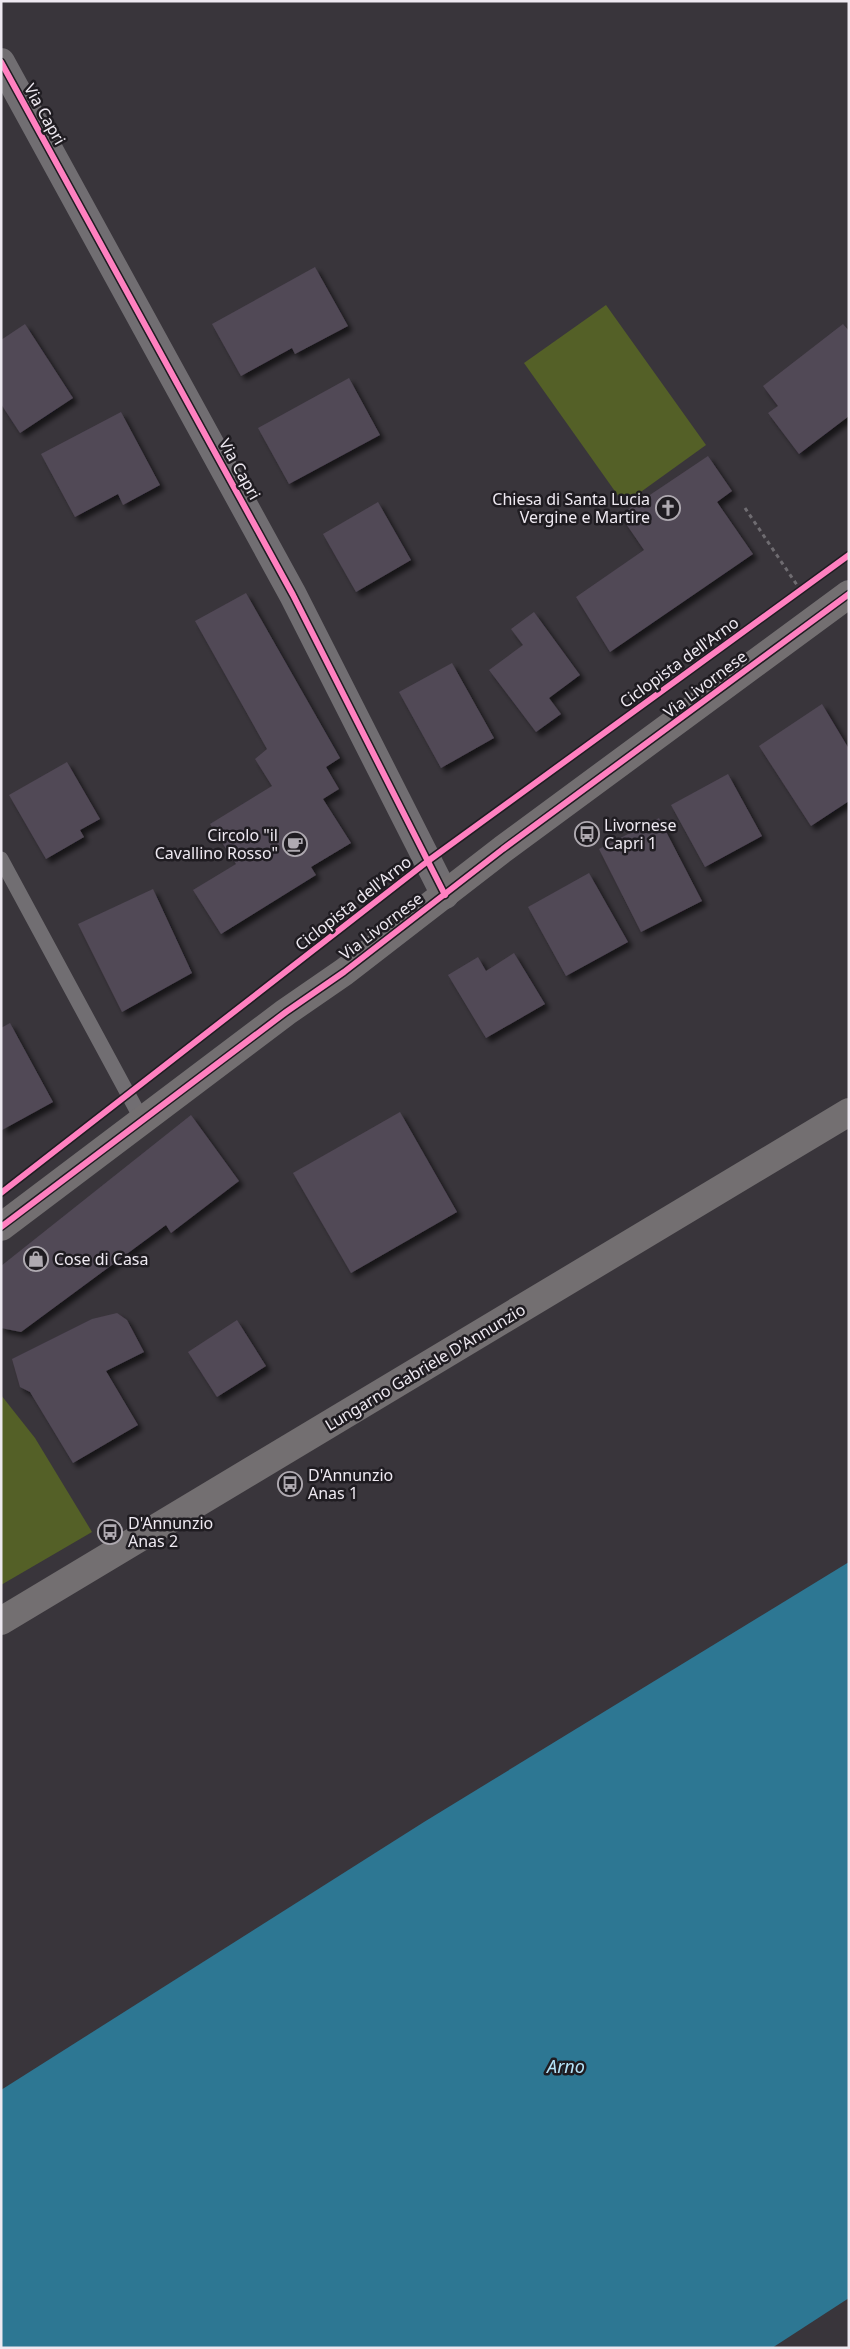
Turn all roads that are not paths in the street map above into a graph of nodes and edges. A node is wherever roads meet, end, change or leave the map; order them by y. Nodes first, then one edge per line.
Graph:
1 (1, 62) edge
2 (849, 594) edge
3 (1, 859) edge
4 (444, 895) junction
5 (849, 1112) edge
6 (142, 1120) junction
7 (1, 1227) edge
8 (1, 1621) edge

1 - 4 street, Via Capri
2 - 4 street, Via Livornese
3 - 6 lane
4 - 6 street, Via Livornese
5 - 8 street, Lungarno Gabriele D'Annunzio
6 - 7 street, Via Livornese

